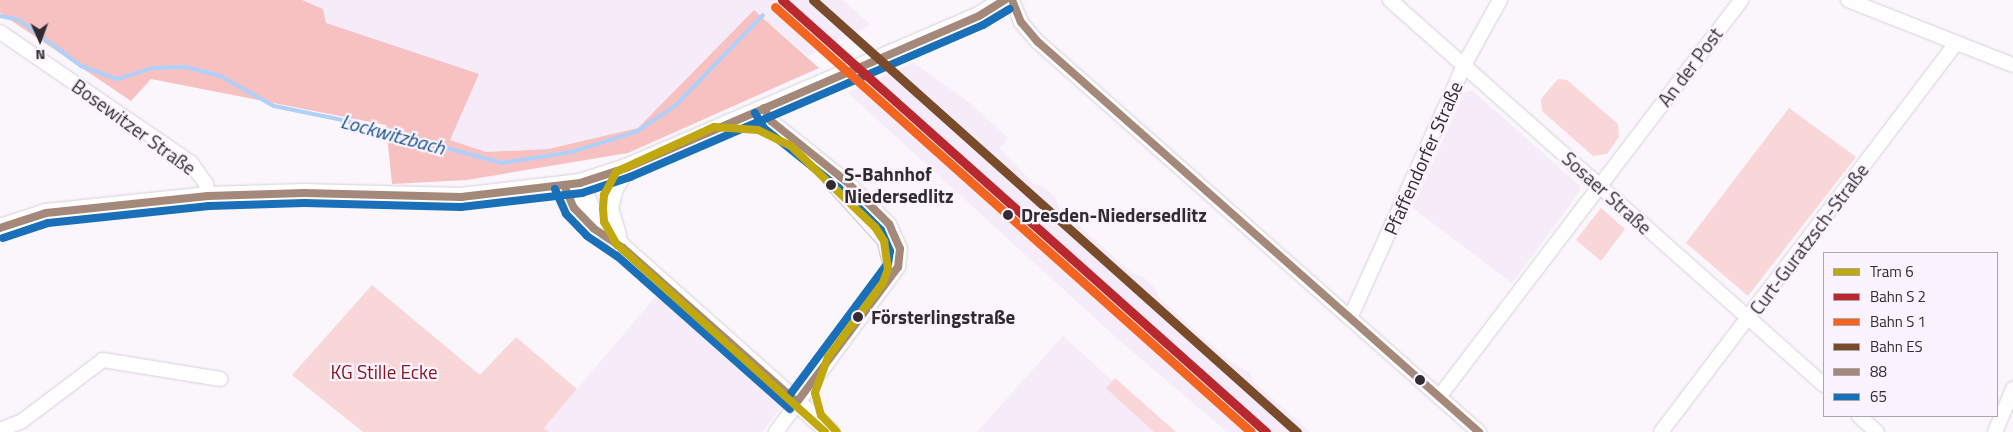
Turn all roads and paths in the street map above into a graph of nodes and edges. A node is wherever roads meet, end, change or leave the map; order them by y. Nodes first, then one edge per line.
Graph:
1 (1005, 0) edge
2 (1012, 0) edge
3 (1390, 0) edge
4 (1500, 0) edge
5 (1741, 0) edge
6 (1848, 0) edge
7 (4, 34) edge
8 (1955, 44) junction
9 (1464, 65) junction
10 (2013, 65) edge
11 (764, 108) junction
12 (626, 168) junction
13 (572, 184) junction
14 (1600, 186) junction
15 (208, 196) junction
16 (0, 228) edge
17 (624, 248) junction
18 (1350, 318) junction
19 (1748, 319) junction
20 (220, 379) dead end
21 (1823, 385) edge
22 (2013, 389) edge
23 (1439, 397) junction
24 (797, 402) junction
25 (1860, 417) edge
26 (0, 430) edge
27 (776, 432) edge
28 (830, 432) edge
29 (1479, 432) edge
30 (1661, 432) edge
31 (1877, 432) edge
32 (1995, 432) edge

1 - 11 street
2 - 18 street
3 - 9 street, Sosaer Straße
4 - 9 street, Pfaffendorfer Straße
5 - 14 street, An der Post
6 - 8 street
7 - 15 street, Bosewitzer Straße
8 - 10 street
8 - 19 street, Curt-Guratzsch-Straße
9 - 14 street, Sosaer Straße
9 - 18 street, Pfaffendorfer Straße
11 - 12 street
11 - 24 street
12 - 13 street
12 - 17 street
13 - 15 street
13 - 17 street
14 - 19 street, Sosaer Straße
14 - 23 street, An der Post
15 - 16 street
17 - 24 street
18 - 23 street
19 - 21 street, Sosaer Straße
19 - 30 street, Curt-Guratzsch-Straße
20 - 26 street
22 - 32 street
23 - 29 street
24 - 27 street
24 - 28 street
25 - 31 street

